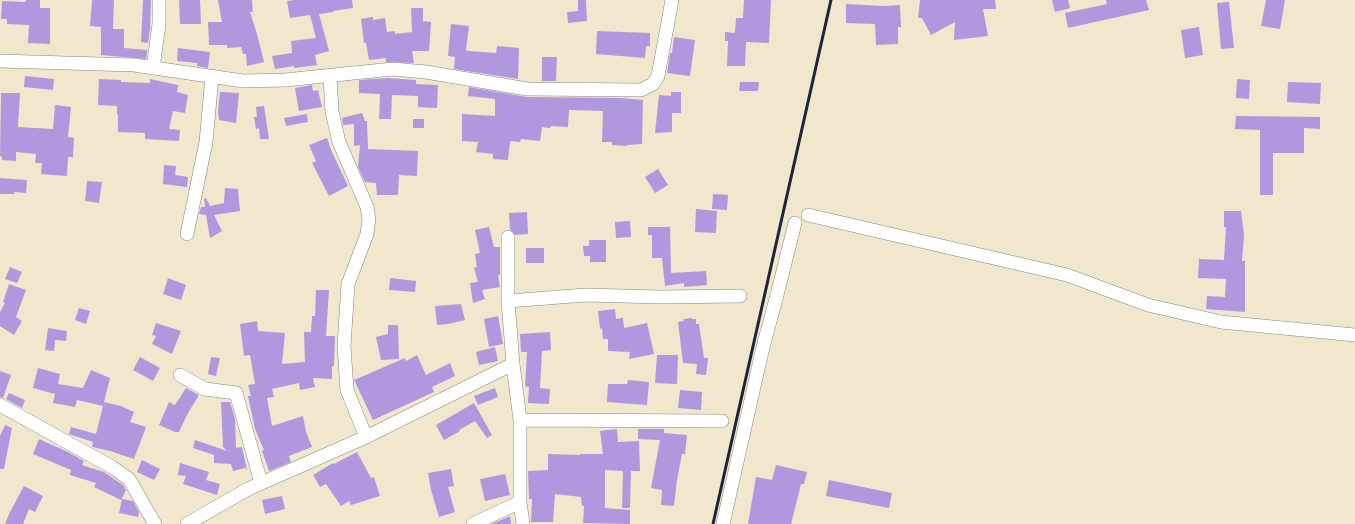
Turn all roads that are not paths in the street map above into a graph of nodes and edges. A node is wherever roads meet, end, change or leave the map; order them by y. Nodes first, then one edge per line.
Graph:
1 (159, 0) edge
2 (672, 0) edge
3 (0, 61) edge
4 (153, 68) junction
5 (330, 76) junction
6 (212, 77) junction
7 (808, 214) dead end
8 (795, 223) dead end
9 (187, 234) dead end
10 (508, 236) dead end
11 (740, 296) dead end
12 (508, 301) junction
13 (1355, 335) edge
14 (513, 364) junction
15 (180, 375) dead end
16 (0, 405) edge
17 (520, 420) junction
18 (722, 421) dead end
19 (366, 437) junction
20 (261, 483) junction
21 (520, 502) junction
22 (155, 524) edge
23 (187, 524) edge
24 (473, 524) edge
25 (523, 524) edge
26 (723, 524) edge

1 - 4 street
2 - 5 street
3 - 4 street
4 - 6 street
5 - 6 street
5 - 19 street
6 - 9 street
7 - 13 street
8 - 26 street
10 - 12 street
11 - 12 street
12 - 14 street
14 - 17 street
14 - 19 street
15 - 20 street
16 - 22 street
17 - 18 street
17 - 21 street
19 - 20 street
20 - 23 street
21 - 24 street
21 - 25 street

